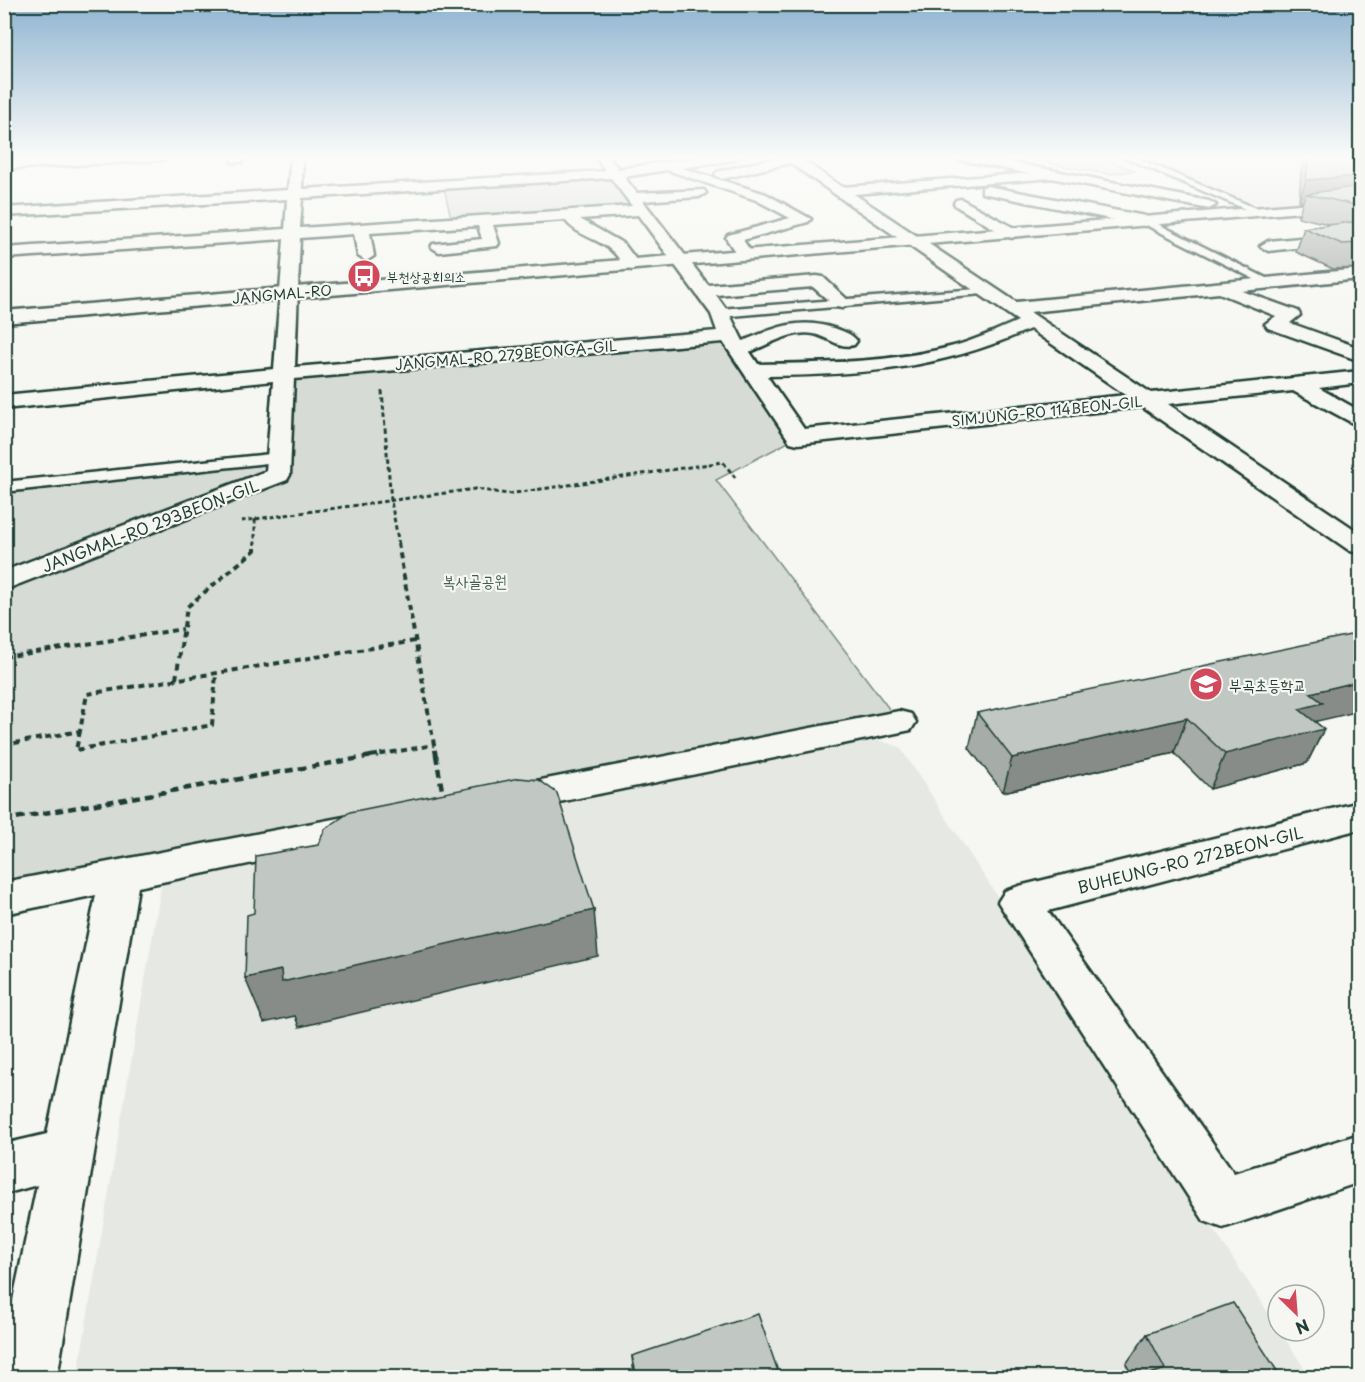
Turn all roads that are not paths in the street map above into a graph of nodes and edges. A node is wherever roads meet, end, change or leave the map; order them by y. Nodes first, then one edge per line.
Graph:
1 (293, 220) edge
2 (477, 220) edge
3 (484, 220) edge
4 (574, 220) edge
5 (648, 220) edge
6 (798, 220) edge
7 (886, 220) edge
8 (992, 220) edge
9 (1150, 220) edge
10 (1286, 220) edge
11 (1144, 221) junction
12 (361, 229) junction
13 (1012, 232) junction
14 (292, 233) junction
15 (916, 241) junction
16 (1268, 246) dead end
17 (439, 247) dead end
18 (4, 253) edge
19 (745, 255) junction
20 (366, 256) dead end
21 (679, 261) junction
22 (632, 265) junction
23 (1360, 274) edge
24 (1326, 277) junction
25 (1270, 283) junction
26 (1220, 288) junction
27 (703, 291) junction
28 (990, 291) junction
29 (1360, 293) edge
30 (288, 294) junction
31 (842, 303) junction
32 (1015, 308) junction
33 (720, 313) junction
34 (4, 317) edge
35 (1040, 325) junction
36 (1068, 326) dead end
37 (847, 341) dead end
38 (734, 343) junction
39 (1360, 355) edge
40 (752, 370) junction
41 (284, 374) junction
42 (1360, 377) edge
43 (1297, 384) junction
44 (1149, 400) junction
45 (4, 402) edge
46 (1360, 420) edge
47 (279, 458) junction
48 (4, 488) edge
49 (1360, 544) edge
50 (4, 582) edge
51 (898, 722) dead end
52 (446, 811) edge
53 (1360, 816) edge
54 (399, 820) edge
55 (120, 875) junction
56 (4, 898) edge
57 (68, 1153) junction
58 (1360, 1158) edge
59 (4, 1169) edge
60 (27, 1377) edge

1 - 14 street, JANGMAL-RO 293BEON-GIL
2 - 12 street
3 - 17 street
4 - 22 street
5 - 21 street
6 - 19 street
7 - 15 street
8 - 13 street
9 - 11 street, JANGMAL-RO
10 - 16 street
11 - 13 street, JANGMAL-RO
11 - 25 lane, JANGMAL-RO
12 - 14 street
12 - 20 street
13 - 15 street, JANGMAL-RO
14 - 18 street
14 - 30 street, JANGMAL-RO 293BEON-GIL
15 - 19 street, JANGMAL-RO
15 - 28 street
19 - 21 street, JANGMAL-RO
21 - 22 street, JANGMAL-RO
21 - 27 street
22 - 30 street, JANGMAL-RO
23 - 24 street
24 - 25 street
24 - 29 street
25 - 26 street
26 - 32 street
26 - 39 street
27 - 31 street
27 - 33 street
28 - 31 lane
28 - 32 street
30 - 34 street, JANGMAL-RO
30 - 41 street, JANGMAL-RO 293BEON-GIL
31 - 33 lane
32 - 35 street
33 - 38 street
35 - 36 street
35 - 40 street
35 - 44 street
37 - 38 street, JANGMAL-RO 279BEONGA-GIL
38 - 40 street
38 - 41 street, JANGMAL-RO 279BEONGA-GIL
40 - 44 street, SIMJUNG-RO 114BEON-GIL
41 - 45 street
41 - 47 street, JANGMAL-RO 293BEON-GIL
42 - 43 street, SIMJUNG-RO 114BEON-GIL
43 - 44 street, SIMJUNG-RO 114BEON-GIL
43 - 46 street
44 - 49 street
47 - 48 lane, JANGMAL-RO 293BEON-GIL
47 - 50 street, JANGMAL-RO 293BEON-GIL
51 - 52 street
53 - 58 street, BUHEUNG-RO 272BEON-GIL
54 - 55 street
55 - 56 street
55 - 57 street
57 - 59 street
57 - 60 street

